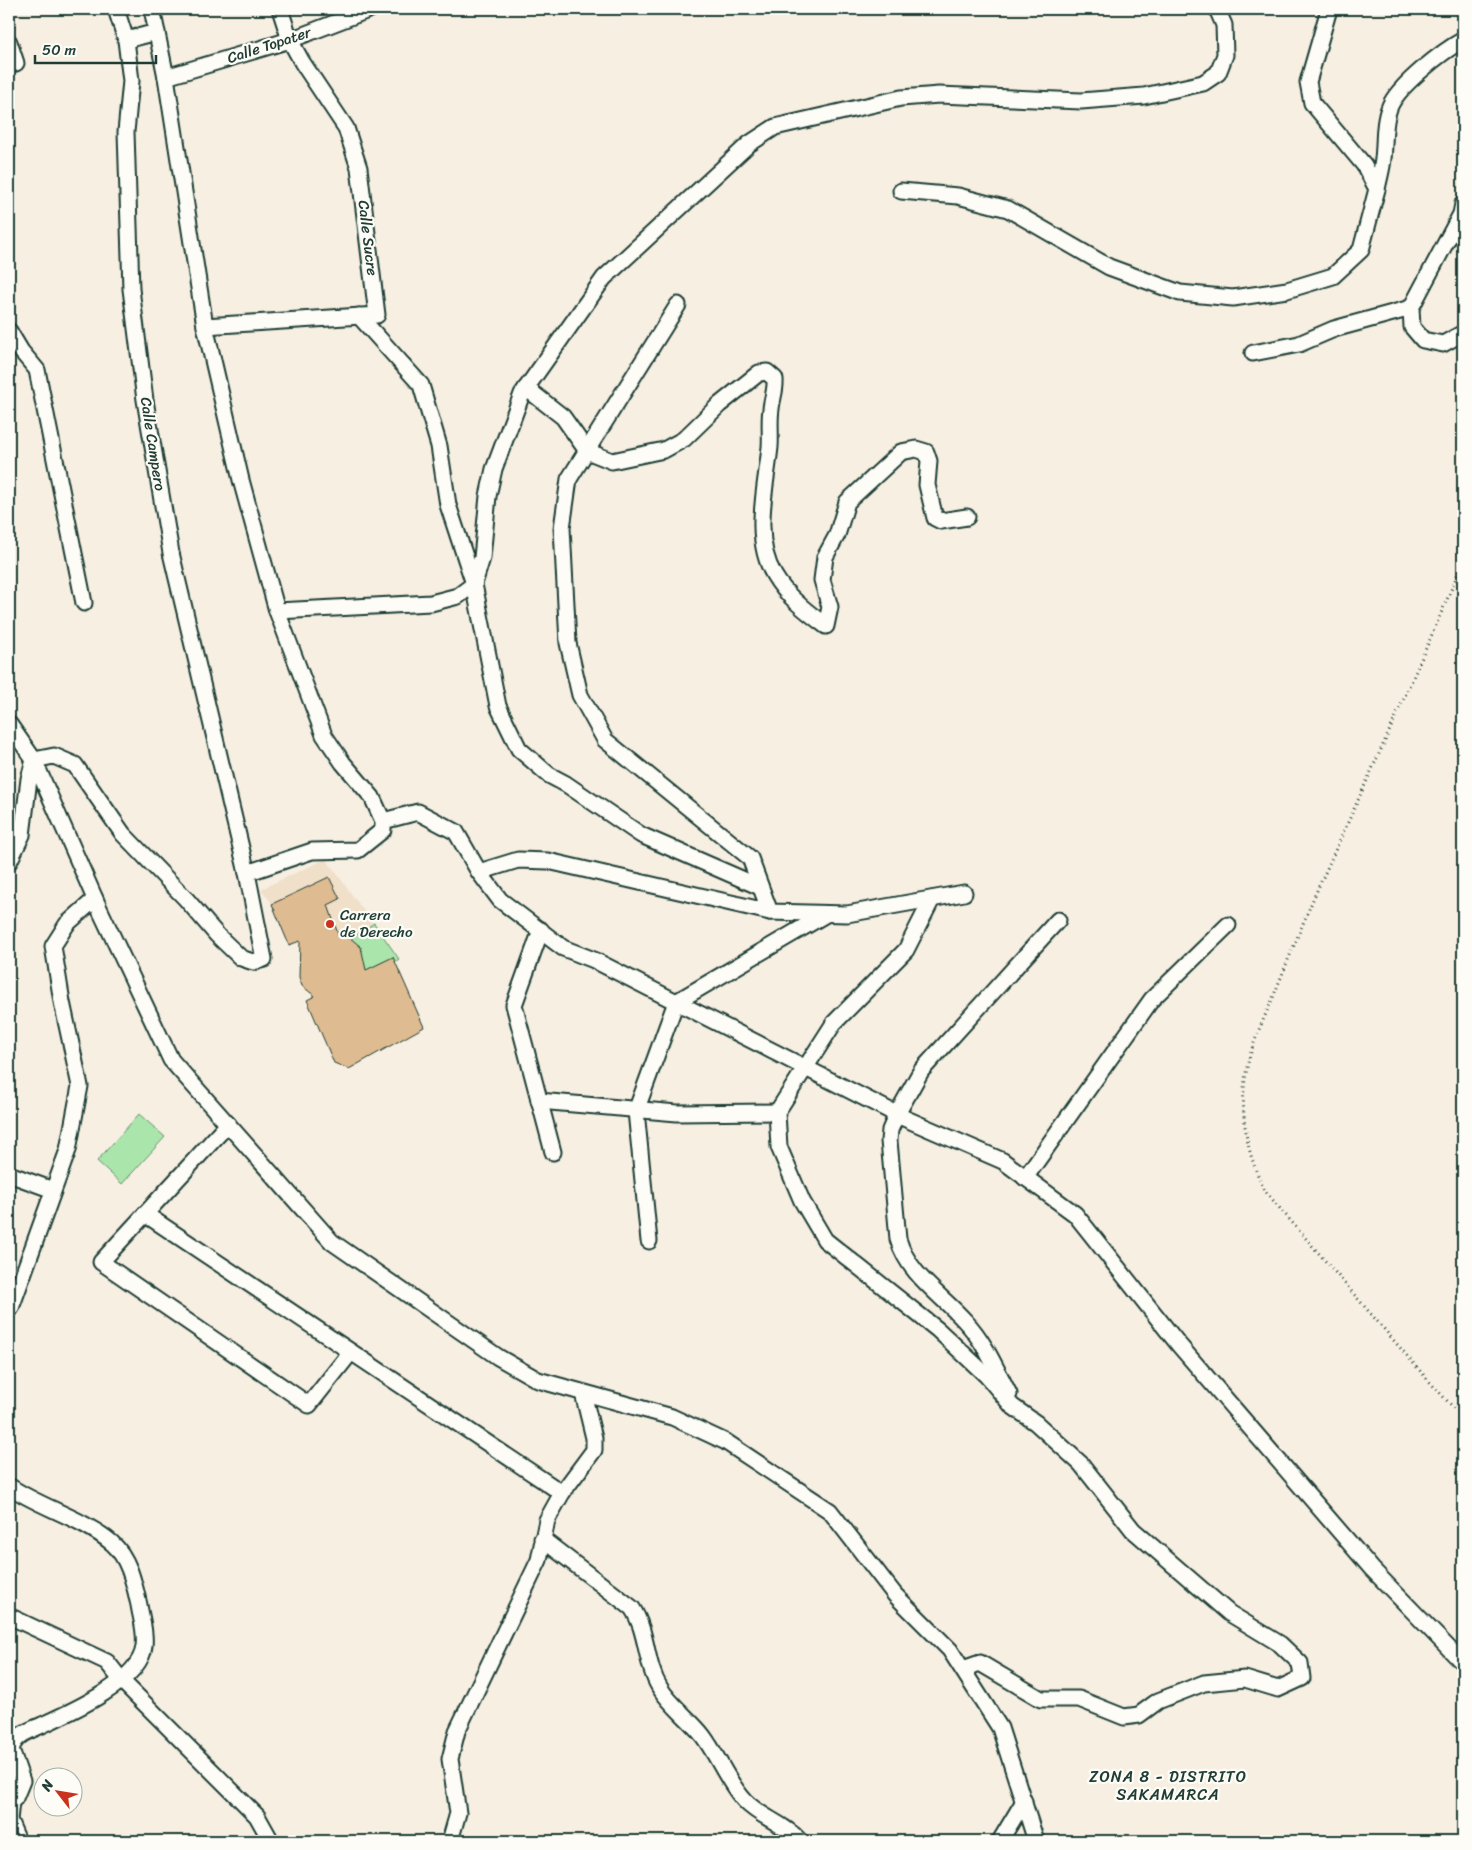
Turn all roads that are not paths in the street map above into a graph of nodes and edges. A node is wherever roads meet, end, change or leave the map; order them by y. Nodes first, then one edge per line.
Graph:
1 (116, 9) edge
2 (152, 9) edge
3 (280, 9) edge
4 (371, 9) edge
5 (1217, 9) edge
6 (1328, 9) edge
7 (157, 32) junction
8 (126, 40) junction
9 (290, 40) junction
10 (1463, 40) edge
11 (9, 42) edge
12 (9, 64) edge
13 (166, 77) junction
14 (1377, 189) junction
15 (901, 191) dead end
16 (1463, 204) edge
17 (678, 305) dead end
18 (1411, 308) junction
19 (359, 316) junction
20 (206, 326) junction
21 (9, 331) edge
22 (1463, 333) edge
23 (1253, 353) dead end
24 (526, 388) junction
25 (587, 451) junction
26 (967, 517) dead end
27 (474, 584) junction
28 (84, 603) dead end
29 (276, 612) junction
30 (9, 724) edge
31 (34, 760) junction
32 (383, 821) junction
33 (9, 862) edge
34 (479, 872) junction
35 (247, 873) junction
36 (760, 887) junction
37 (964, 893) dead end
38 (95, 899) junction
39 (932, 899) junction
40 (770, 912) junction
41 (826, 914) junction
42 (1058, 920) dead end
43 (1228, 925) dead end
44 (541, 930) junction
45 (676, 1002) junction
46 (804, 1067) junction
47 (540, 1101) junction
48 (636, 1111) junction
49 (777, 1112) junction
50 (897, 1114) junction
51 (228, 1124) junction
52 (553, 1152) dead end
53 (9, 1174) edge
54 (1025, 1178) junction
55 (53, 1190) junction
56 (145, 1214) junction
57 (649, 1240) dead end
58 (11, 1308) dead end
59 (351, 1352) junction
60 (583, 1393) junction
61 (1018, 1411) junction
62 (9, 1486) edge
63 (562, 1493) junction
64 (542, 1540) junction
65 (9, 1616) edge
66 (1463, 1663) edge
67 (963, 1670) junction
68 (122, 1680) junction
69 (11, 1743) edge
70 (1024, 1800) junction
71 (10, 1803) edge
72 (18, 1841) edge
73 (271, 1841) edge
74 (450, 1841) edge
75 (800, 1841) edge
76 (1000, 1841) edge
77 (1036, 1841) edge

1 - 8 street, Calle Campero
2 - 7 street
3 - 9 street, Calle Sucre
4 - 9 street, Calle Topater
5 - 24 street
6 - 14 street
7 - 8 street
7 - 13 street
8 - 35 street, Calle Campero
9 - 13 street, Calle Topater
9 - 19 street, Calle Sucre
10 - 14 street
11 - 12 street
13 - 20 street
14 - 15 street
16 - 18 street
17 - 25 street
18 - 22 street
18 - 23 street
19 - 20 street, Calle Sucre
19 - 27 street
20 - 29 street
21 - 28 street
24 - 25 street
24 - 27 street
25 - 26 street
25 - 36 street
27 - 29 street
27 - 36 street
29 - 32 street
30 - 31 street
31 - 33 street
31 - 35 street, Calle Campero
31 - 38 street
32 - 34 street
32 - 35 street
34 - 40 street
34 - 44 street
36 - 40 street
37 - 39 street
38 - 51 street
38 - 55 street
39 - 41 street
39 - 46 street
40 - 41 street
41 - 45 street
42 - 50 street
43 - 54 street
44 - 45 street
44 - 47 street
45 - 46 street
45 - 48 street
46 - 49 street
46 - 50 street
47 - 48 street
47 - 52 street
48 - 49 street
48 - 57 street
49 - 61 street
50 - 54 street
50 - 61 street
51 - 56 street
51 - 60 street
53 - 55 street
54 - 66 street
55 - 58 street
56 - 59 street
56 - 59 street
59 - 63 street
60 - 63 street
60 - 67 street
61 - 67 street
62 - 68 street
63 - 64 street
64 - 74 street
64 - 75 street
65 - 68 street
67 - 70 street
68 - 69 street
68 - 73 street
69 - 71 street
70 - 76 street
70 - 77 street
71 - 72 street

